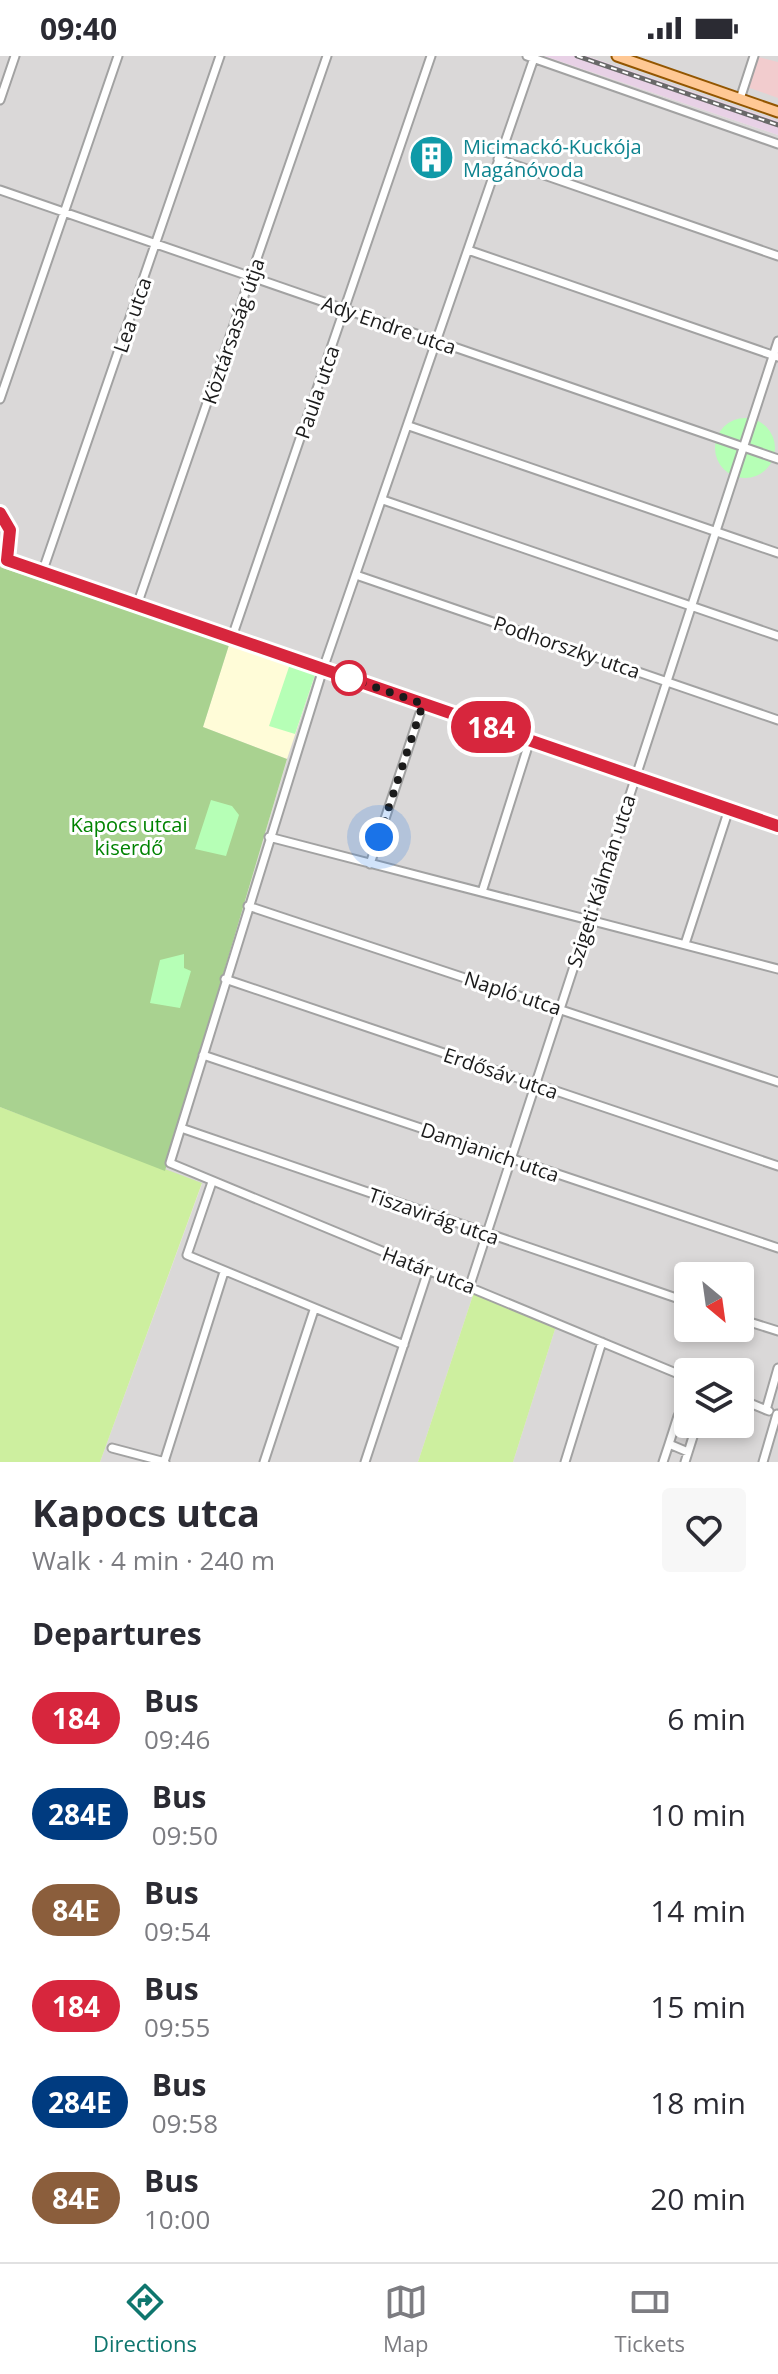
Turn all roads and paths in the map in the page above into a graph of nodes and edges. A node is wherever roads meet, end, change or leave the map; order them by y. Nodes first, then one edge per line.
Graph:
1 (15, 56) edge
2 (118, 56) edge
3 (220, 56) edge
4 (327, 56) edge
5 (431, 56) edge
6 (617, 56) edge
7 (754, 56) edge
8 (530, 57) edge
9 (740, 99) junction
10 (0, 100) edge
11 (778, 112) edge
12 (778, 144) edge
13 (498, 159) junction
14 (0, 190) edge
15 (66, 213) junction
16 (157, 245) junction
17 (468, 250) junction
18 (778, 256) edge
19 (251, 277) junction
20 (346, 311) junction
21 (778, 341) edge
22 (437, 342) junction
23 (776, 356) edge
24 (0, 399) edge
25 (409, 426) junction
26 (745, 448) junction
27 (778, 459) edge
28 (383, 500) junction
29 (717, 532) junction
30 (778, 553) edge
31 (0, 558) edge
32 (42, 573) junction
33 (356, 575) junction
34 (137, 605) junction
35 (692, 606) junction
36 (778, 636) edge
37 (232, 637) junction
38 (323, 669) junction
39 (668, 682) junction
40 (423, 704) junction
41 (778, 720) edge
42 (530, 740) junction
43 (635, 775) junction
44 (729, 809) junction
45 (778, 826) edge
46 (269, 837) junction
47 (370, 864) junction
48 (482, 892) junction
49 (248, 906) junction
50 (589, 920) junction
51 (685, 944) junction
52 (777, 967) edge
53 (225, 979) junction
54 (560, 1009) junction
55 (203, 1055) junction
56 (778, 1082) edge
57 (535, 1085) junction
58 (181, 1128) junction
59 (510, 1159) junction
60 (778, 1166) edge
61 (212, 1182) junction
62 (487, 1235) junction
63 (778, 1248) edge
64 (428, 1271) junction
65 (224, 1272) junction
66 (470, 1285) junction
67 (674, 1297) edge
68 (314, 1310) junction
69 (754, 1323) edge
70 (778, 1331) edge
71 (602, 1342) junction
72 (404, 1345) junction
73 (778, 1368) edge
74 (674, 1372) edge
75 (754, 1405) edge
76 (766, 1410) junction
77 (778, 1414) edge
78 (674, 1428) edge
79 (692, 1438) edge
80 (669, 1444) junction
81 (112, 1448) dead end
82 (688, 1452) junction
83 (164, 1462) edge
84 (264, 1462) edge
85 (365, 1462) edge
86 (565, 1462) edge
87 (663, 1462) edge
88 (685, 1462) edge
89 (763, 1462) edge

1 - 10 street
2 - 15 street
3 - 16 street, Lea utca
4 - 19 street, Köztársaság útja
5 - 20 street, Paula utca
6 - 9 main road
7 - 9 street
8 - 12 street
8 - 13 street
9 - 11 main road
13 - 17 street
13 - 18 street
14 - 15 street, Ady Endre utca
15 - 16 street, Ady Endre utca
15 - 24 street
16 - 19 street, Ady Endre utca
16 - 32 street, Lea utca
17 - 22 street
17 - 23 street
19 - 20 street, Ady Endre utca
19 - 34 street, Köztársaság útja
20 - 22 street, Ady Endre utca
20 - 37 street, Paula utca
21 - 23 street, Szigeti Kálmán utca
22 - 25 street
22 - 26 street, Ady Endre utca
23 - 26 street, Szigeti Kálmán utca
25 - 28 street
25 - 29 street
26 - 27 street, Ady Endre utca
26 - 29 street, Szigeti Kálmán utca
28 - 33 street
28 - 35 street
29 - 30 street
29 - 35 street, Szigeti Kálmán utca
31 - 32 street
32 - 34 street
33 - 38 street
33 - 39 street, Podhorszky utca
34 - 37 street
35 - 36 street
35 - 39 street, Szigeti Kálmán utca
37 - 38 street
38 - 40 street
38 - 46 street
39 - 41 street, Podhorszky utca
39 - 43 street, Szigeti Kálmán utca
40 - 42 street
40 - 47 street
42 - 43 street
42 - 48 street
43 - 44 street
43 - 50 street, Szigeti Kálmán utca
44 - 45 street
44 - 51 street
46 - 47 street
46 - 49 street
47 - 48 street
48 - 50 street
49 - 53 street
49 - 54 street, Napló utca
50 - 51 street
50 - 54 street, Szigeti Kálmán utca
51 - 52 street
53 - 55 street
53 - 57 street, Erdősáv utca
54 - 56 street, Napló utca
54 - 57 street, Szigeti Kálmán utca
55 - 58 street
55 - 59 street, Damjanich utca
57 - 59 street, Szigeti Kálmán utca
57 - 60 street, Erdősáv utca
58 - 61 street, Határ utca
58 - 62 street, Tiszavirág utca
59 - 62 street, Szigeti Kálmán utca
59 - 63 street, Damjanich utca
61 - 64 street, Határ utca
61 - 65 street
62 - 66 street, Szigeti Kálmán utca
62 - 67 street, Tiszavirág utca
64 - 66 street, Határ utca
64 - 72 street
65 - 68 street
65 - 83 street
66 - 71 street, Határ utca
68 - 72 street
68 - 84 street
69 - 70 street
71 - 74 street, Határ utca
71 - 86 street
72 - 85 street
73 - 76 street
75 - 76 street
76 - 77 street
77 - 89 street
78 - 80 street
79 - 82 street
80 - 82 street
80 - 87 street
81 - 83 street
82 - 88 street

